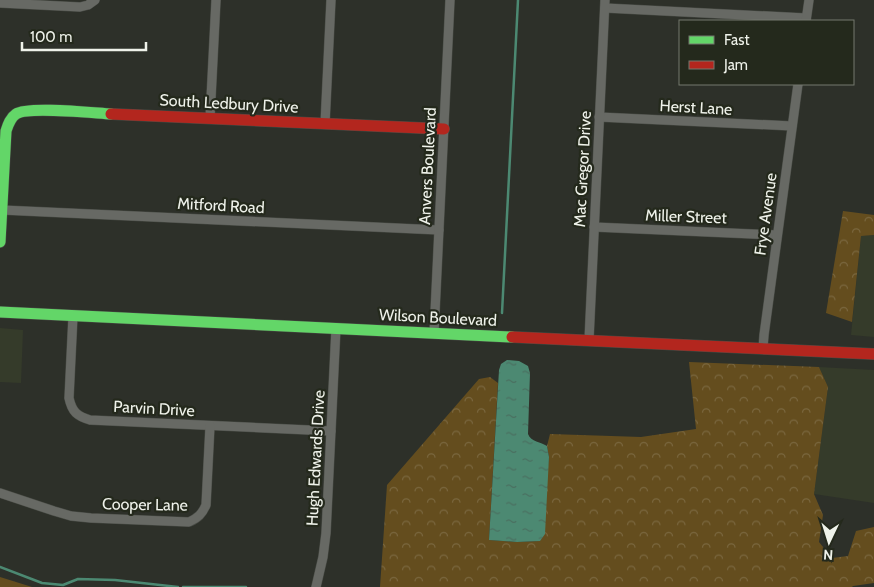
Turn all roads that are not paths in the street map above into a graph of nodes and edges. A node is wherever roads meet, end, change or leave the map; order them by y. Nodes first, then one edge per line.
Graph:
1 (216, 0) edge
2 (331, 0) edge
3 (450, 0) edge
4 (809, 0) edge
5 (94, 1) edge
6 (0, 3) edge
7 (605, 4) edge
8 (806, 19) edge
9 (798, 85) edge
10 (599, 117) junction
11 (210, 118) junction
12 (326, 124) junction
13 (792, 126) junction
14 (444, 130) junction
15 (2, 210) junction
16 (594, 227) junction
17 (439, 230) junction
18 (777, 235) junction
19 (0, 242) edge
20 (0, 312) edge
21 (73, 316) junction
22 (336, 328) junction
23 (434, 333) junction
24 (589, 340) junction
25 (763, 348) junction
26 (874, 354) edge
27 (210, 426) junction
28 (331, 431) junction
29 (0, 493) edge
30 (316, 587) edge

1 - 11 street
2 - 12 street
3 - 14 street, Anvers Boulevard
4 - 8 street
5 - 6 street
7 - 8 street
7 - 10 street, Mac Gregor Drive
9 - 13 street, Frye Avenue
10 - 13 street, Herst Lane
10 - 16 street, Mac Gregor Drive
11 - 12 main road, South Ledbury Drive
11 - 15 main road, South Ledbury Drive
12 - 14 main road, South Ledbury Drive
13 - 18 street, Frye Avenue
14 - 17 street, Anvers Boulevard
15 - 17 street, Mitford Road
15 - 19 main road
16 - 18 street, Miller Street
16 - 24 street, Mac Gregor Drive
17 - 23 street, Anvers Boulevard
18 - 25 street, Frye Avenue
20 - 21 main road, Wilson Boulevard
21 - 22 main road, Wilson Boulevard
21 - 27 street, Parvin Drive
22 - 23 main road, Wilson Boulevard
22 - 28 street, Hugh Edwards Drive
23 - 24 main road, Wilson Boulevard
24 - 25 main road, Wilson Boulevard
25 - 26 main road, Wilson Boulevard
27 - 28 street, Parvin Drive
27 - 29 street, Cooper Lane
28 - 30 street, Hugh Edwards Drive

